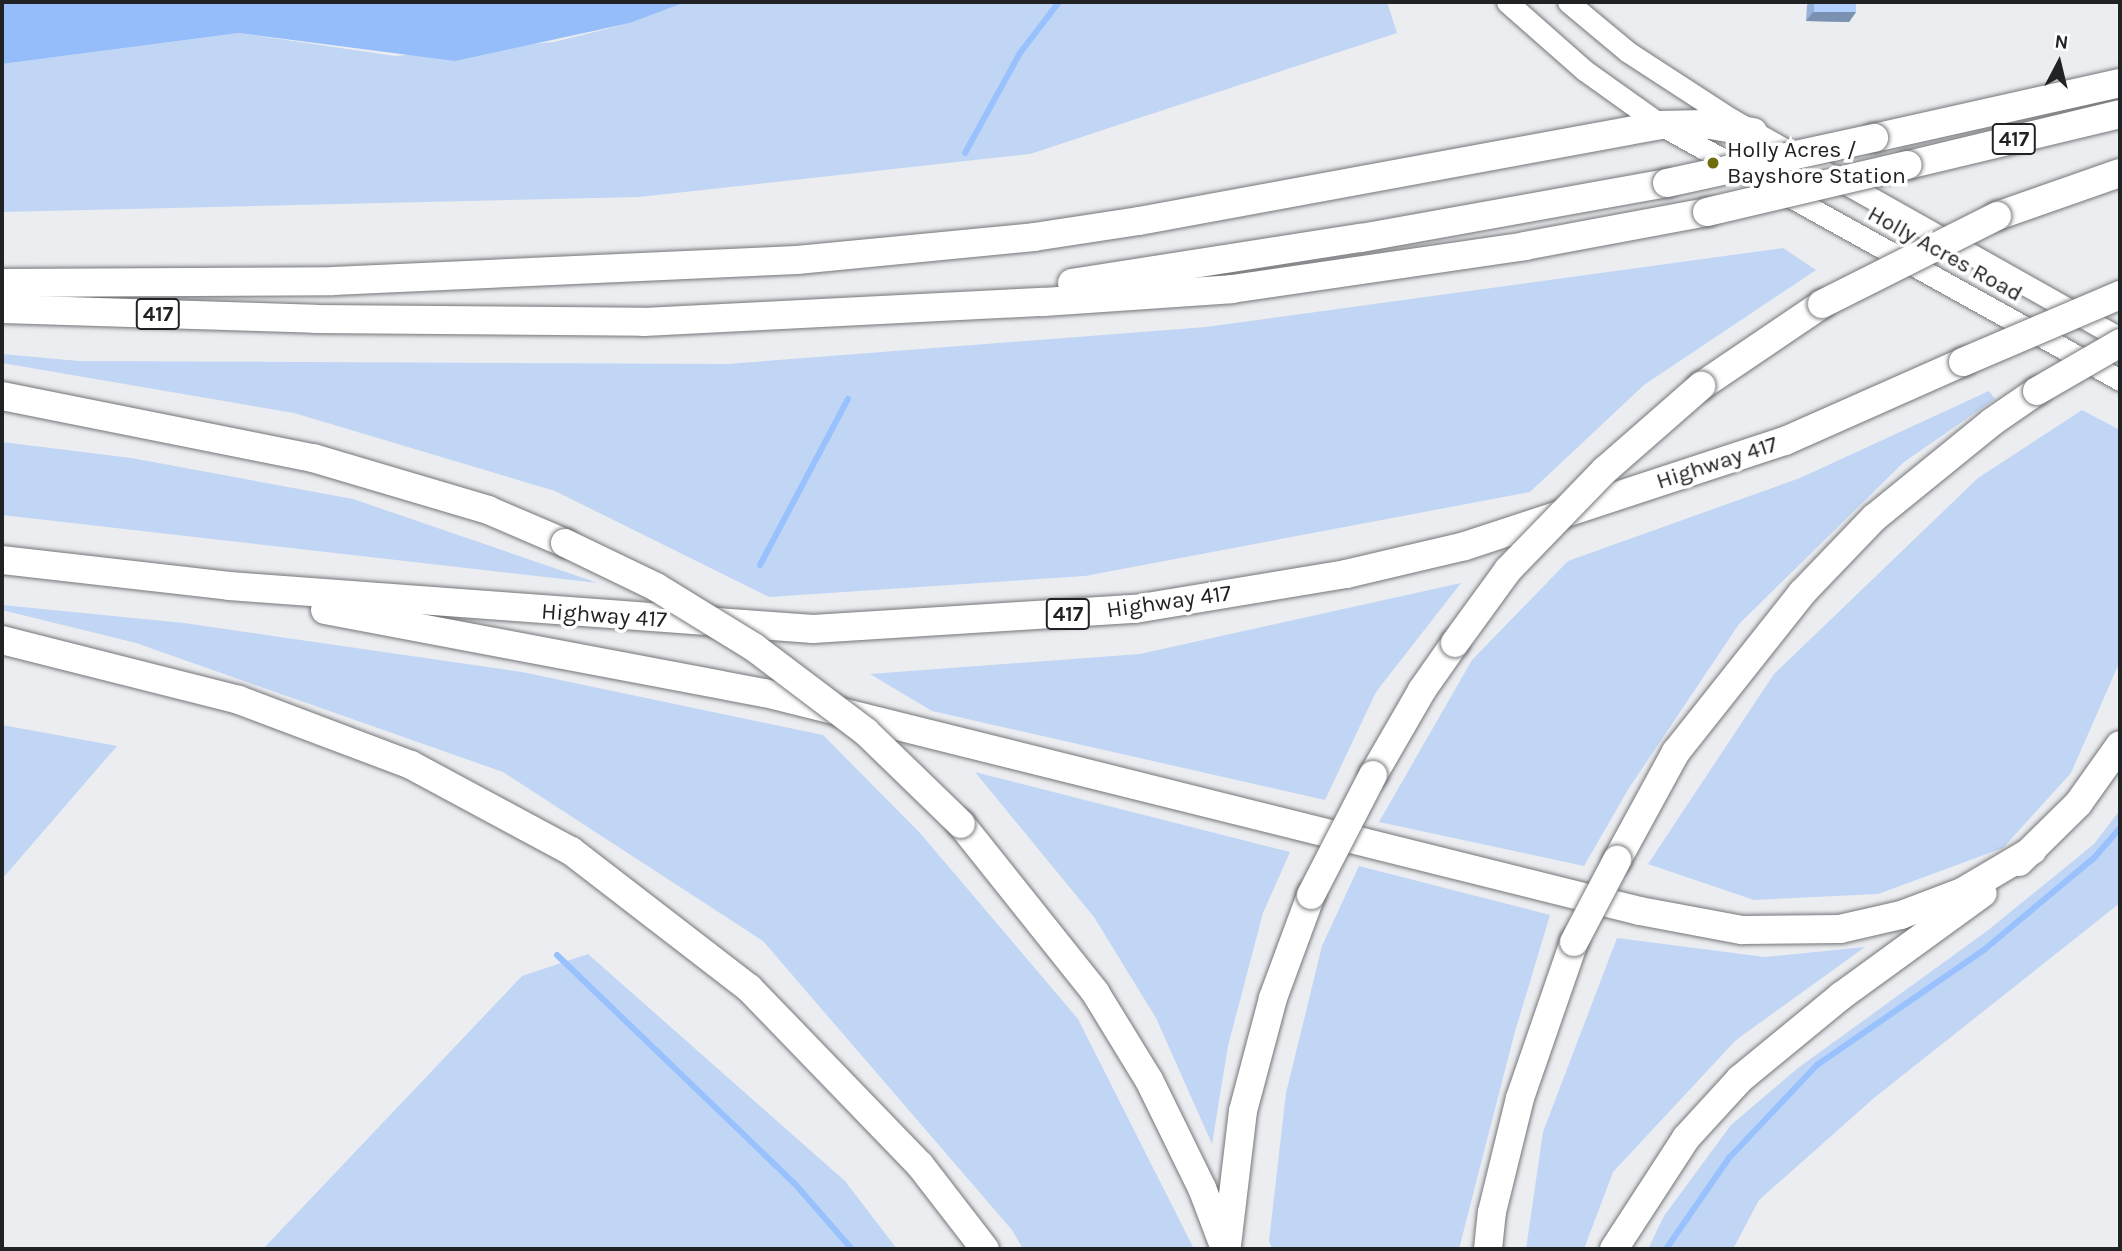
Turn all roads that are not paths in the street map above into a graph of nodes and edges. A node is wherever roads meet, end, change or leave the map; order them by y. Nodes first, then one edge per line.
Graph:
1 (1507, 2) edge
2 (1568, 2) edge
3 (2120, 83) edge
4 (2120, 114) edge
5 (1661, 125) junction
6 (1753, 132) junction
7 (2120, 173) edge
8 (2, 283) edge
9 (2120, 295) edge
10 (2, 309) edge
11 (911, 309) junction
12 (2120, 340) edge
13 (2120, 380) edge
14 (2, 396) edge
15 (2, 560) edge
16 (136, 576) junction
17 (2, 640) edge
18 (2120, 745) edge
19 (2033, 850) junction
20 (985, 1249) edge
21 (1226, 1249) edge
22 (1488, 1249) edge
23 (1614, 1249) edge

1 - 5 main road, Holly Acres Road
2 - 6 main road, Holly Acres Road
3 - 11 highway, bridge
4 - 11 highway, 417, bridge
5 - 6 highway
5 - 8 highway
5 - 13 main road, Holly Acres Road
6 - 12 main road, Holly Acres Road
7 - 21 highway, bridge
9 - 16 highway, Highway 417 / 417, bridge
10 - 11 highway, 417
12 - 22 highway, bridge
14 - 21 highway, bridge
15 - 16 highway, Highway 417 / 417
16 - 19 highway
17 - 20 highway
18 - 19 highway
19 - 23 highway

